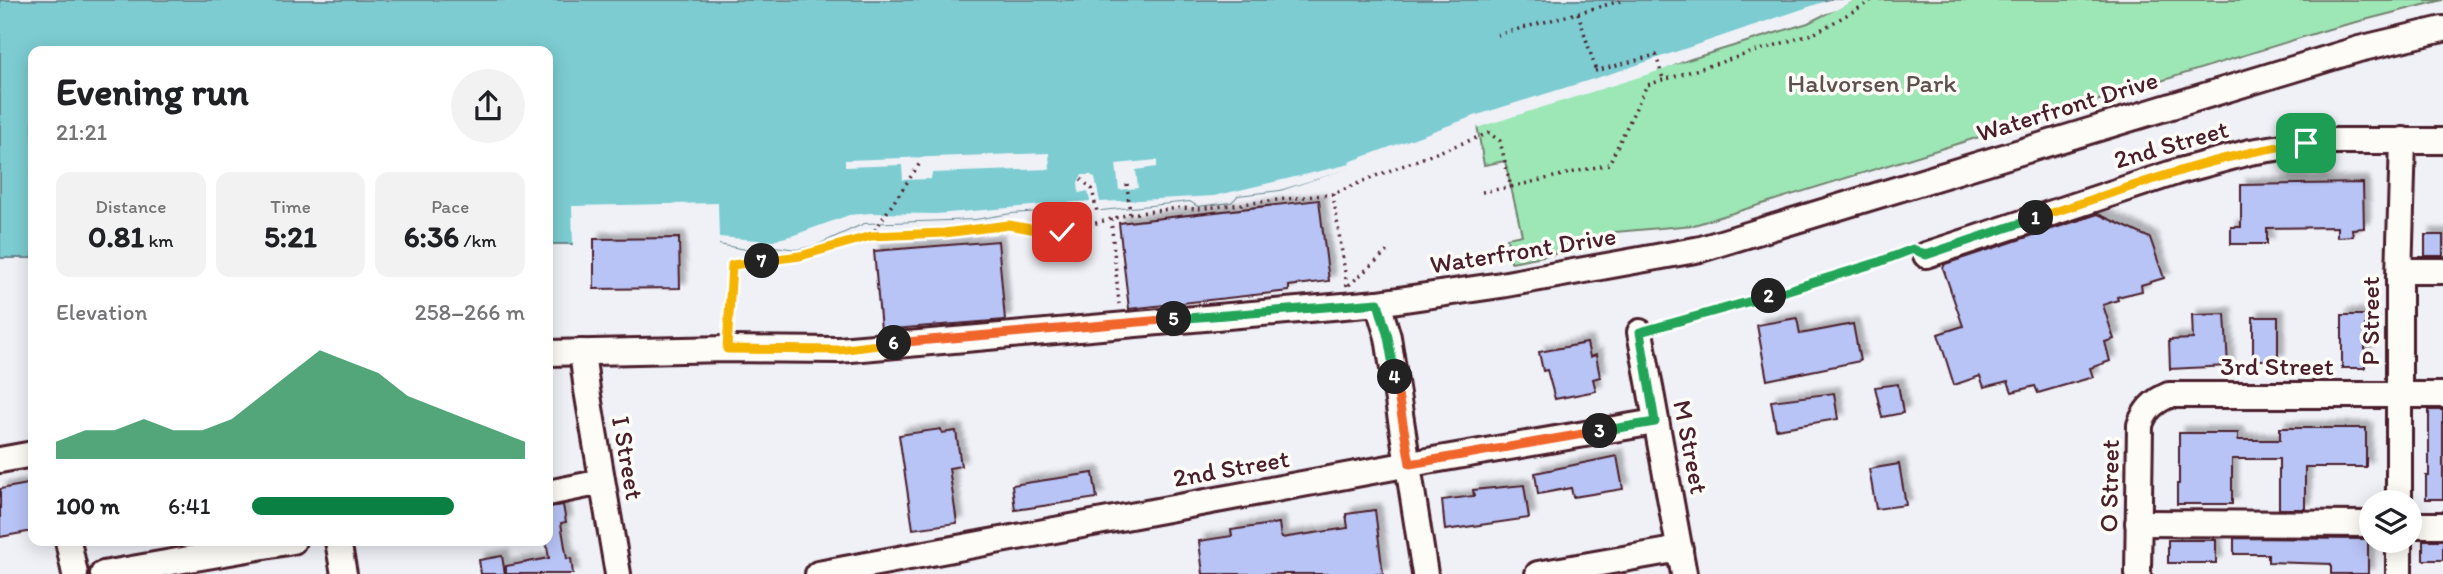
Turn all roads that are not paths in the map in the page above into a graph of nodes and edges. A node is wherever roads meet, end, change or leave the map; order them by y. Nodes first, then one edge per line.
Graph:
1 (2443, 29) edge
2 (2403, 141) junction
3 (2443, 141) edge
4 (1926, 255) road end
5 (2400, 271) junction
6 (2443, 271) edge
7 (1378, 303) junction
8 (1640, 332) road end
9 (582, 352) junction
10 (553, 353) edge
11 (2399, 395) junction
12 (2443, 395) edge
13 (2154, 402) joint
14 (1655, 422) junction
15 (28, 455) edge
16 (0, 460) edge
17 (1410, 464) junction
18 (602, 482) junction
19 (2399, 490) edge
20 (553, 491) edge
21 (2138, 523) junction
22 (2359, 524) edge
23 (2422, 525) edge
24 (2443, 525) edge
25 (69, 546) edge
26 (264, 546) edge
27 (339, 546) edge
28 (1680, 549) junction
29 (2399, 553) edge
30 (891, 567) edge
31 (75, 574) edge
32 (103, 574) edge
33 (344, 574) edge
34 (618, 574) edge
35 (818, 574) edge
36 (1425, 574) edge
37 (1538, 574) edge
38 (1684, 574) edge
39 (2138, 574) edge
40 (2399, 574) edge

1 - 7 street, Waterfront Drive
2 - 3 street, 2nd Street
2 - 4 street, 2nd Street
2 - 5 street, P Street
5 - 6 street
5 - 11 street, P Street
7 - 9 street, Waterfront Drive
7 - 17 street
8 - 14 street, M Street
9 - 10 street, Waterfront Drive
9 - 18 street, I Street
11 - 12 street, 3rd Street
11 - 13 street, 3rd Street
11 - 19 street, P Street
13 - 21 street, O Street
14 - 17 street, 2nd Street
14 - 28 street, M Street
15 - 16 street
17 - 30 street, 2nd Street
17 - 36 street
18 - 20 street
18 - 34 street, I Street
21 - 22 street
21 - 39 street, O Street
23 - 24 street
25 - 31 street
26 - 32 street
27 - 33 street
28 - 37 street
28 - 38 street, M Street
29 - 40 street
30 - 35 street, 2nd Street

